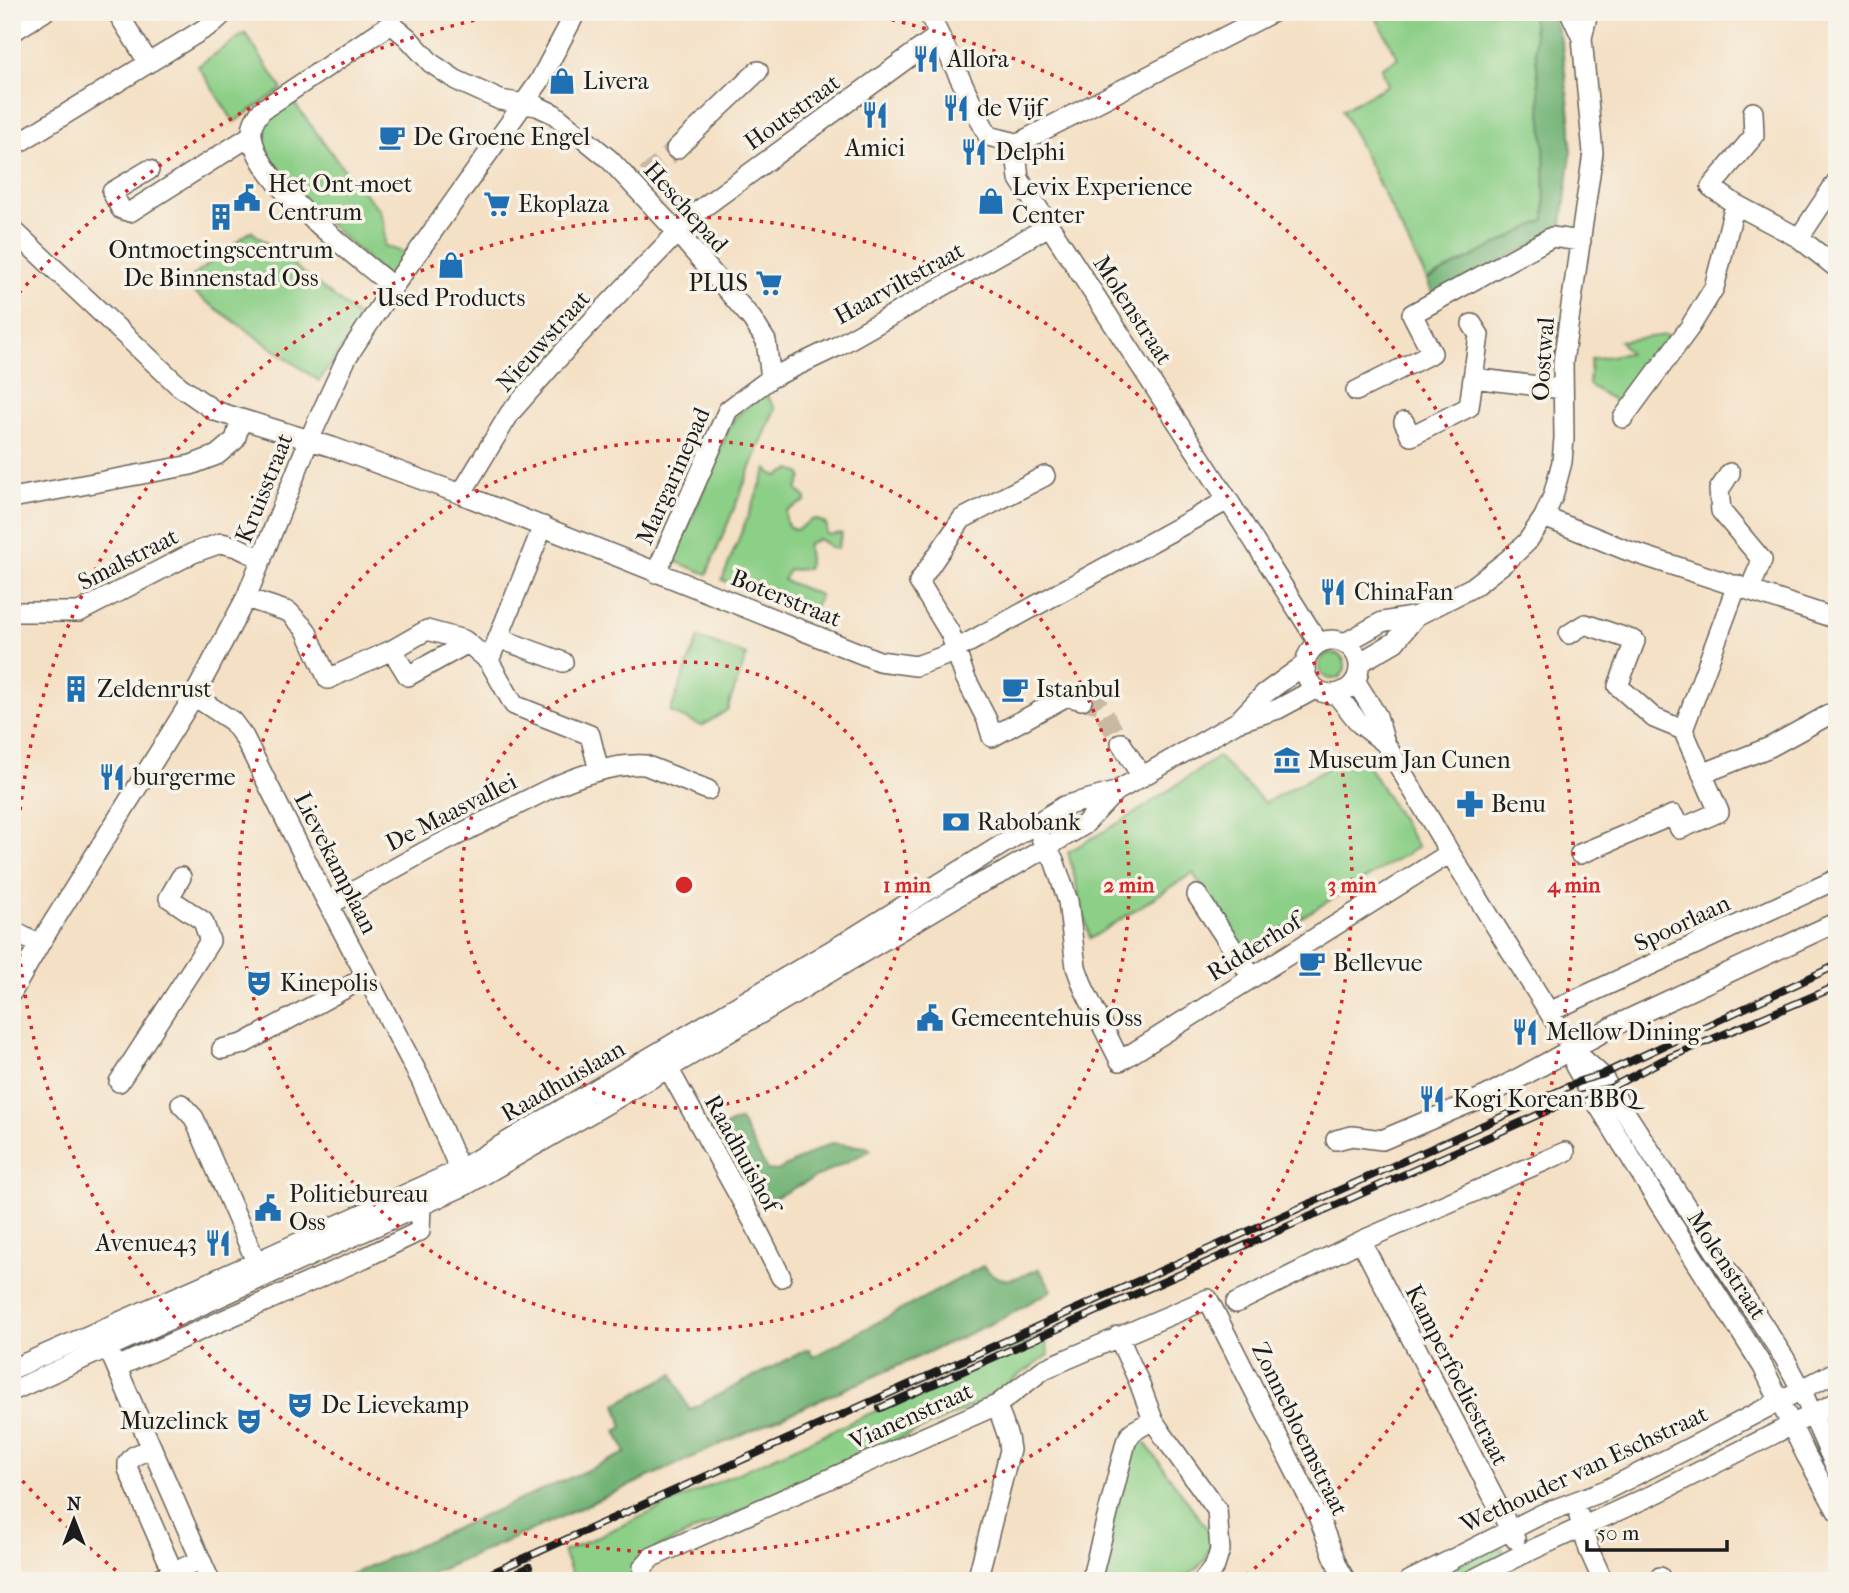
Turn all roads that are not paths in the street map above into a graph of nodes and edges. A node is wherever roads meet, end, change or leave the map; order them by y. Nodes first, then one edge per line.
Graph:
1 (44, 12) edge
2 (117, 12) edge
3 (225, 12) edge
4 (576, 12) edge
5 (928, 12) edge
6 (1273, 12) edge
7 (1570, 12) edge
8 (1588, 12) edge
9 (12, 32) edge
10 (939, 35) junction
11 (1582, 38) junction
12 (148, 62) junction
13 (758, 71) dead end
14 (524, 103) junction
15 (1753, 112) dead end
16 (252, 135) junction
17 (1021, 144) junction
18 (12, 147) edge
19 (676, 149) tunnel mouth
20 (149, 170) dead end
21 (1837, 181) edge
22 (1735, 204) junction
23 (1049, 226) junction
24 (12, 229) edge
25 (677, 232) junction
26 (1798, 238) junction
27 (1581, 241) junction
28 (1837, 268) edge
29 (393, 287) junction
30 (1472, 324) dead end
31 (771, 378) junction
32 (1474, 378) junction
33 (1563, 389) junction
34 (1356, 391) dead end
35 (1623, 418) dead end
36 (241, 420) junction
37 (1404, 422) dead end
38 (309, 440) junction
39 (1730, 473) dead end
40 (1045, 476) dead end
41 (461, 494) junction
42 (12, 498) edge
43 (1228, 499) junction
44 (1544, 517) junction
45 (543, 526) junction
46 (262, 559) junction
47 (656, 573) junction
48 (1743, 587) junction
49 (247, 598) junction
50 (12, 612) edge
51 (1416, 616) junction
52 (1837, 619) edge
53 (1569, 634) dead end
54 (498, 638) junction
55 (1318, 642) junction
56 (468, 643) junction
57 (1345, 643) junction
58 (955, 649) junction
59 (391, 650) junction
60 (489, 662) junction
61 (563, 662) dead end
62 (1304, 664) junction
63 (1357, 672) junction
64 (1315, 689) junction
65 (1336, 694) junction
66 (194, 696) junction
67 (1082, 700) dead end
68 (1832, 713) dead end
69 (1237, 722) junction
70 (1683, 730) junction
71 (1121, 743) tunnel mouth
72 (1385, 743) junction
73 (599, 771) junction
74 (1702, 774) junction
75 (1142, 777) junction
76 (708, 790) dead end
77 (1115, 792) junction
78 (1032, 825) junction
79 (1047, 847) junction
80 (1450, 853) junction
81 (1580, 854) dead end
82 (181, 877) dead end
83 (1837, 879) edge
84 (1197, 895) dead end
85 (329, 905) junction
86 (1837, 922) edge
87 (12, 930) edge
88 (39, 945) junction
89 (366, 977) junction
90 (1252, 977) junction
91 (12, 992) edge
92 (1549, 1012) junction
93 (222, 1049) dead end
94 (1572, 1049) junction
95 (664, 1060) junction
96 (119, 1082) dead end
97 (181, 1104) dead end
98 (1336, 1139) dead end
99 (1565, 1152) dead end
100 (463, 1177) junction
101 (421, 1206) junction
102 (1361, 1241) junction
103 (259, 1270) junction
104 (781, 1277) dead end
105 (1208, 1299) joint
106 (1236, 1303) dead end
107 (1118, 1336) junction
108 (104, 1339) junction
109 (117, 1367) junction
110 (12, 1369) edge
111 (1837, 1371) edge
112 (1801, 1389) junction
113 (12, 1391) edge
114 (1780, 1401) junction
115 (1837, 1402) edge
116 (997, 1405) junction
117 (1812, 1413) junction
118 (1153, 1420) junction
119 (1791, 1424) junction
120 (152, 1448) junction
121 (1837, 1470) edge
122 (1576, 1502) junction
123 (1837, 1511) edge
124 (1581, 1528) junction
125 (1510, 1530) junction
126 (1523, 1554) junction
127 (201, 1560) junction
128 (173, 1572) junction
129 (153, 1581) edge
130 (210, 1581) edge
131 (643, 1581) edge
132 (977, 1581) edge
133 (1091, 1581) edge
134 (1203, 1581) edge
135 (1346, 1581) edge
136 (1409, 1581) edge
137 (1471, 1581) edge
138 (1603, 1581) edge

1 - 9 street
2 - 12 street
3 - 12 street
4 - 14 street, Kruisstraat
5 - 10 street
6 - 17 street
7 - 11 street, Oostwal
8 - 11 street, Oostwal
10 - 17 street
10 - 25 street, Houtstraat
11 - 27 street, Oostwal
12 - 18 street
13 - 19 street
14 - 16 street, Heschepad
14 - 25 street, Heschepad
14 - 29 street, Kruisstraat
15 - 22 street
16 - 20 street
16 - 29 street
17 - 23 street, Molenstraat
21 - 26 street
22 - 26 street
22 - 35 street
23 - 31 street, Haarviltstraat
23 - 43 street, Molenstraat
24 - 36 street, Boterstraat
25 - 31 street, Heschepad
25 - 41 street, Nieuwstraat
26 - 28 street
27 - 33 street, Oostwal
27 - 34 street
29 - 38 street, Kruisstraat
30 - 32 street
31 - 47 street, Margarinepad
32 - 33 street
32 - 37 street
33 - 44 street, Oostwal
36 - 38 street, Boterstraat
36 - 42 street
38 - 41 street, Boterstraat
38 - 46 street, Kruisstraat
39 - 48 street
40 - 58 street
41 - 45 street, Boterstraat
43 - 55 street, Molenstraat
43 - 58 street, Boterstraat
44 - 48 street
44 - 51 street, Oostwal
45 - 47 street, Boterstraat
45 - 54 street
46 - 49 street, Kruisstraat
46 - 50 street, Smalstraat
47 - 58 street, Boterstraat
48 - 52 street
48 - 70 street
49 - 59 street
49 - 66 street, Kruisstraat
51 - 57 street, Oostwal
51 - 63 street, Oostwal
53 - 70 street
54 - 60 street
54 - 61 street
55 - 57 street
55 - 62 street
56 - 59 street
56 - 59 street
56 - 60 street
57 - 63 street
58 - 67 street
60 - 73 street
62 - 64 street
62 - 69 street, Raadhuislaan
63 - 65 street
63 - 72 street, Molenstraat
64 - 65 street
64 - 69 street, Raadhuislaan
65 - 72 street, Molenstraat
66 - 85 street, Lievekamplaan
66 - 88 street, Kruisstraat
68 - 74 street
69 - 75 street, Raadhuislaan
70 - 74 street
71 - 75 street
72 - 80 street, Molenstraat
73 - 76 street, De Maasvallei
73 - 85 street, De Maasvallei
74 - 81 street
75 - 77 street, Raadhuislaan
77 - 78 street, Raadhuislaan
77 - 79 street, Raadhuislaan
78 - 79 street
78 - 95 street, Raadhuislaan
79 - 90 street, Ridderhof
79 - 95 street, Raadhuislaan
80 - 90 street, Ridderhof
80 - 92 street, Molenstraat
82 - 96 street
83 - 92 street, Spoorlaan
84 - 90 street
85 - 89 street, Lievekamplaan
86 - 94 street
87 - 88 street
88 - 91 street, Kruisstraat
89 - 93 street
89 - 100 street, Lievekamplaan
92 - 94 street, Molenstraat
94 - 98 street
94 - 112 street, Molenstraat
94 - 114 street, Molenstraat
95 - 100 street, Raadhuislaan
95 - 104 street, Raadhuishof
97 - 103 street
99 - 102 street
100 - 101 street, Raadhuislaan
100 - 103 street, Raadhuislaan
101 - 103 street, Raadhuislaan
101 - 109 street
102 - 106 street
102 - 125 street, Kamperfoeliestraat
103 - 108 street, Raadhuislaan
105 - 107 street, Vianenstraat
105 - 135 street, Zonnebloemstraat
107 - 116 street, Vianenstraat
107 - 118 street
108 - 109 street
108 - 110 street, Raadhuislaan
108 - 113 street, Raadhuislaan
109 - 120 street
111 - 112 street, Wethouder van Eschstraat
112 - 114 street, Wethouder van Eschstraat
112 - 117 street, Molenstraat
114 - 119 street, Molenstraat
114 - 122 street, Wethouder van Eschstraat
115 - 117 street, Wethouder van Eschstraat
116 - 131 street, Vianenstraat
116 - 132 street
117 - 119 street, Wethouder van Eschstraat
117 - 121 street, Molenstraat
118 - 133 street
118 - 134 street
119 - 123 street, Molenstraat
119 - 124 street, Wethouder van Eschstraat
120 - 127 street
120 - 128 street
122 - 124 street
122 - 125 street, Wethouder van Eschstraat
124 - 126 street, Wethouder van Eschstraat
124 - 138 street
125 - 126 street, Kamperfoeliestraat
125 - 136 street, Wethouder van Eschstraat
126 - 137 street, Wethouder van Eschstraat
127 - 128 street
127 - 130 street
128 - 129 street

